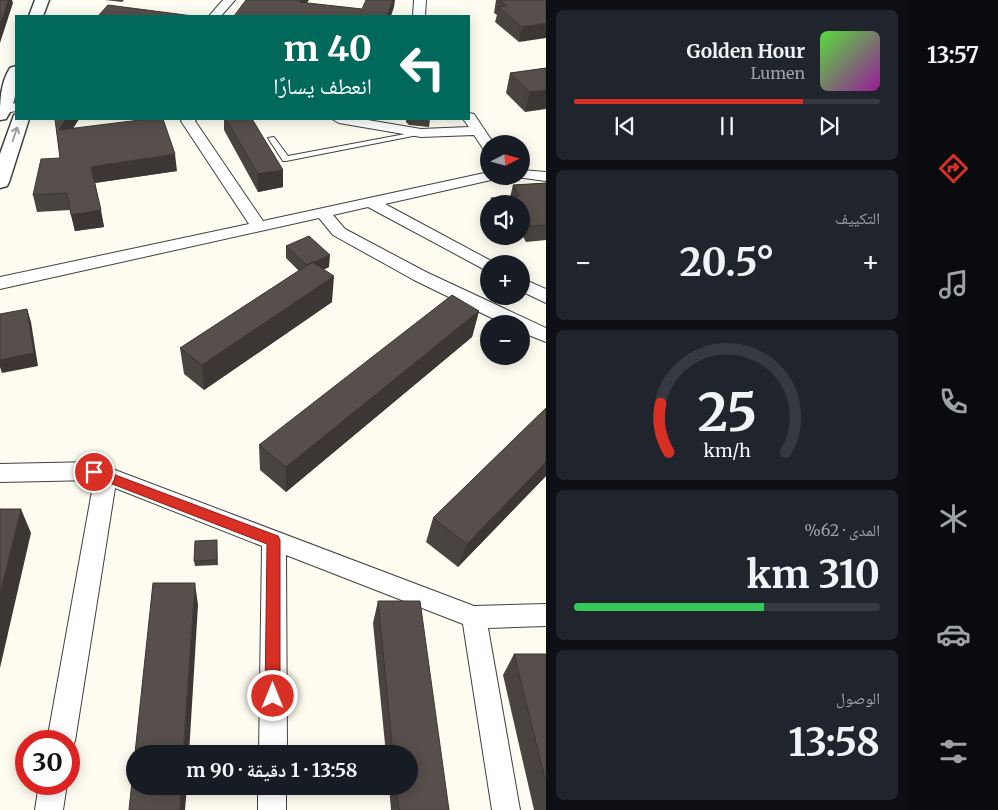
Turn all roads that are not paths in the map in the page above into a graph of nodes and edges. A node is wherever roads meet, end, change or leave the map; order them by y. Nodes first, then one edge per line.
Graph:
1 (42, 0) edge
2 (229, 0) edge
3 (420, 0) edge
4 (36, 15) edge
5 (216, 15) edge
6 (419, 15) edge
7 (15, 75) edge
8 (5, 110) edge
9 (470, 119) edge
10 (20, 120) edge
11 (189, 120) edge
12 (345, 120) edge
13 (478, 132) junction
14 (420, 133) junction
15 (480, 135) edge
16 (272, 138) dead end
17 (530, 175) edge
18 (546, 177) edge
19 (480, 178) edge
20 (0, 182) edge
21 (370, 202) junction
22 (323, 213) junction
23 (259, 227) junction
24 (480, 262) edge
25 (0, 283) edge
26 (530, 289) edge
27 (546, 297) edge
28 (501, 315) edge
29 (530, 329) edge
30 (546, 336) edge
31 (0, 473) edge
32 (106, 476) junction
33 (274, 540) junction
34 (546, 615) edge
35 (474, 617) junction
36 (63, 730) edge
37 (273, 745) edge
38 (51, 795) edge
39 (272, 795) edge
40 (49, 810) edge
41 (272, 810) edge
42 (506, 810) edge

1 - 4 street
2 - 5 street
3 - 6 street
7 - 8 street
9 - 13 street
20 -> 10 street
11 - 23 street
12 - 14 street
13 - 14 street
13 - 15 street
14 - 16 lane
17 - 18 street
19 - 21 street
21 - 22 street
21 - 24 street
22 - 23 street
22 - 28 street
23 - 25 street
26 - 27 street
29 - 30 street
31 - 32 street
32 - 33 street
32 - 36 street
33 - 35 street
33 - 37 street
34 - 35 street
35 - 42 street
38 - 40 street
39 - 41 street

